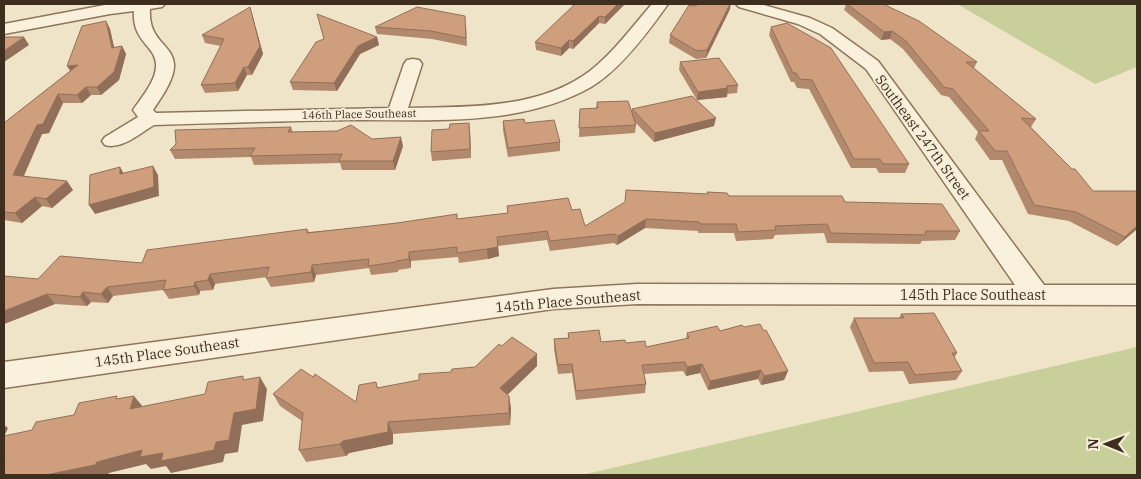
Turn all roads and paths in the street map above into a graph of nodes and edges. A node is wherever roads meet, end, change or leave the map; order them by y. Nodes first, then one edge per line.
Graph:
1 (147, 4) edge
2 (660, 4) edge
3 (744, 4) edge
4 (10, 13) dead end
5 (25, 24) junction
6 (4, 29) edge
7 (413, 64) dead end
8 (397, 113) junction
9 (150, 119) junction
10 (112, 141) dead end
11 (1037, 295) junction
12 (1137, 295) edge
13 (4, 375) edge

1 - 5 street
1 - 9 street
2 - 8 street, 146th Place Southeast
3 - 11 street, Southeast 247th Street
4 - 5 street
5 - 6 street
7 - 8 street
8 - 9 street, 146th Place Southeast
9 - 10 street, 146th Place Southeast
11 - 12 street, 145th Place Southeast
11 - 13 street, 145th Place Southeast

